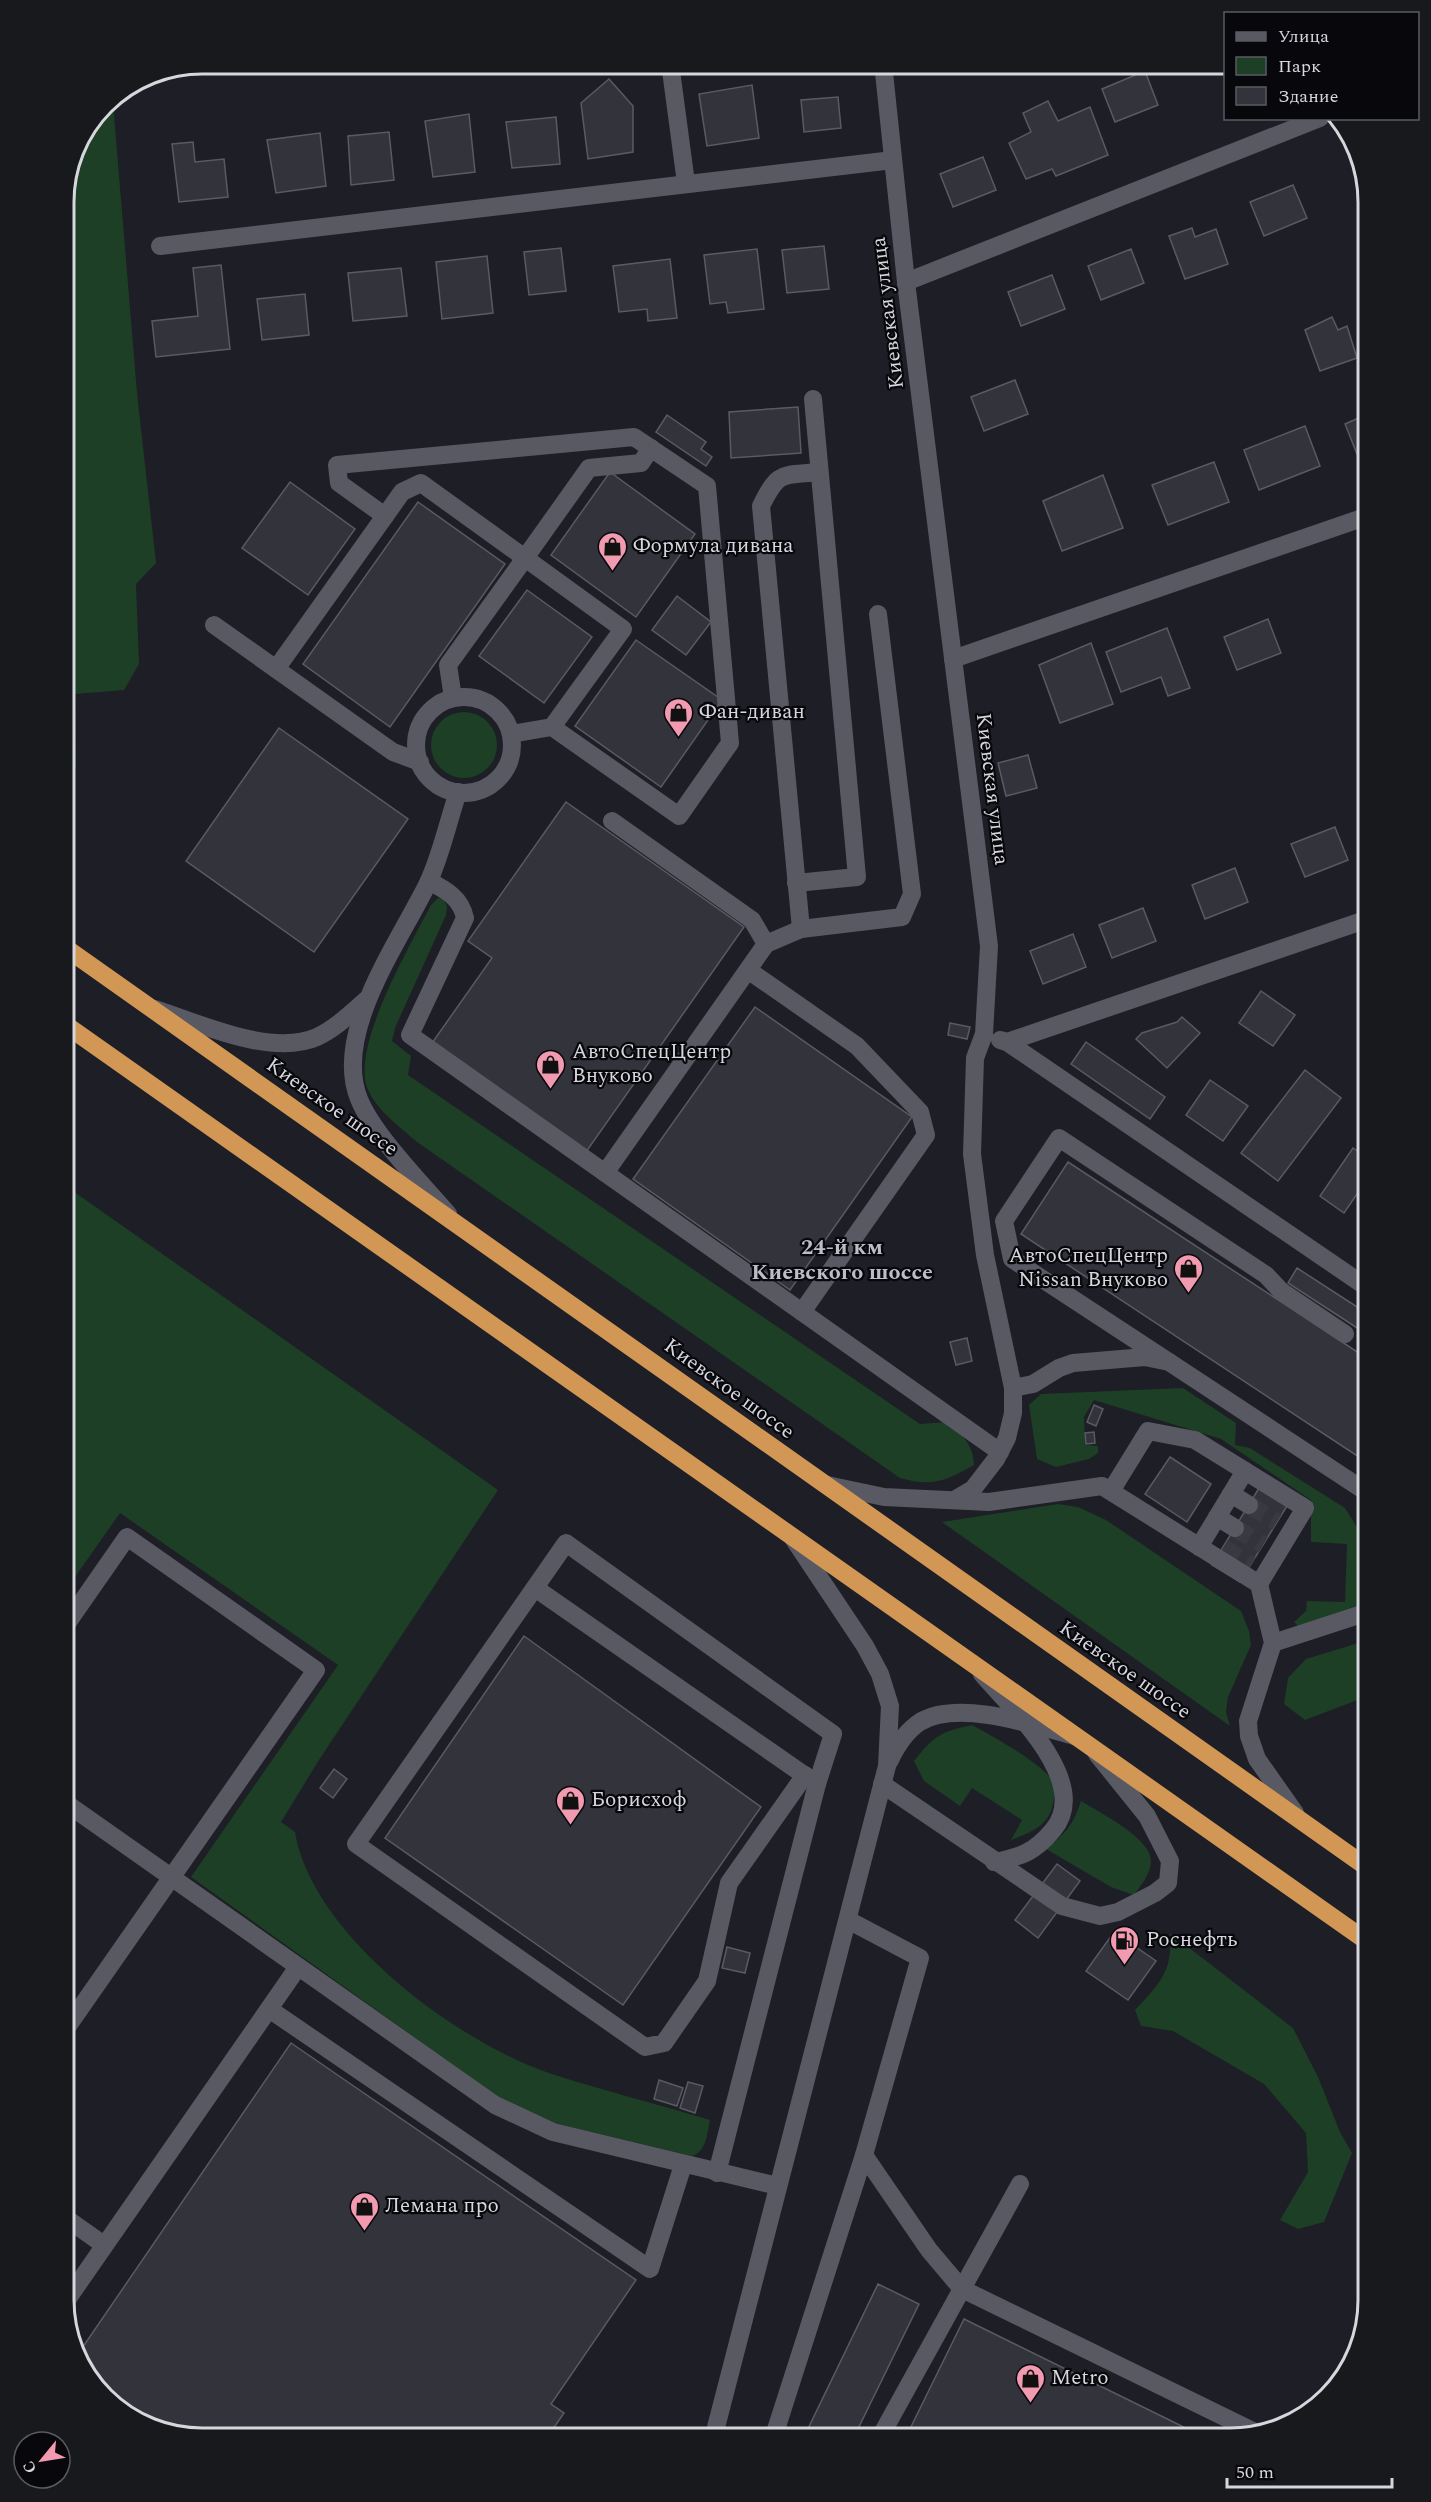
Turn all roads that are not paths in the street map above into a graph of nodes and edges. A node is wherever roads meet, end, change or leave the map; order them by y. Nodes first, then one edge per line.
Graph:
1 (671, 74) edge
2 (884, 74) edge
3 (1315, 120) edge
4 (893, 160) junction
5 (686, 183) junction
6 (160, 246) dead end
7 (906, 282) junction
8 (813, 399) dead end
9 (651, 448) junction
10 (819, 471) junction
11 (385, 516) junction
12 (1358, 519) edge
13 (525, 558) junction
14 (878, 614) dead end
15 (214, 625) dead end
16 (953, 659) junction
17 (276, 669) junction
18 (453, 698) junction
19 (552, 727) junction
20 (511, 734) junction
21 (420, 762) junction
22 (458, 792) junction
23 (612, 821) dead end
24 (429, 881) junction
25 (796, 883) junction
26 (1358, 922) edge
27 (801, 929) junction
28 (766, 944) junction
29 (74, 954) edge
30 (748, 970) junction
31 (366, 1000) junction
32 (152, 1008) junction
33 (74, 1031) edge
34 (984, 1034) junction
35 (1007, 1042) junction
36 (605, 1173) junction
37 (455, 1221) junction
38 (1358, 1281) edge
39 (802, 1312) junction
40 (1346, 1334) dead end
41 (1169, 1362) junction
42 (1012, 1388) junction
43 (1000, 1452) junction
44 (1245, 1471) junction
45 (825, 1484) junction
46 (1358, 1486) edge
47 (1111, 1491) junction
48 (1231, 1494) junction
49 (956, 1499) junction
50 (1249, 1504) tunnel mouth
51 (1217, 1517) junction
52 (1234, 1528) tunnel mouth
53 (792, 1536) junction
54 (1202, 1542) junction
55 (1223, 1548) tunnel mouth
56 (1258, 1574) junction
57 (535, 1588) junction
58 (74, 1613) edge
59 (1358, 1615) edge
60 (1273, 1643) junction
61 (970, 1662) junction
62 (1024, 1723) junction
63 (1084, 1742) junction
64 (887, 1766) junction
65 (811, 1779) junction
66 (882, 1784) junction
67 (74, 1809) edge
68 (1305, 1826) junction
69 (1358, 1861) edge
70 (994, 1862) junction
71 (171, 1878) junction
72 (848, 1920) junction
73 (1358, 1935) edge
74 (298, 1967) junction
75 (269, 2009) junction
76 (74, 2017) edge
77 (864, 2155) junction
78 (683, 2165) junction
79 (717, 2173) junction
80 (1020, 2184) dead end
81 (778, 2186) junction
82 (74, 2224) edge
83 (104, 2245) junction
84 (74, 2289) edge
85 (962, 2289) junction
86 (1245, 2427) edge
87 (716, 2428) edge
88 (777, 2428) edge
89 (885, 2428) edge

1 - 5 street
2 - 4 street, Киевская улица
3 - 7 street
4 - 5 street
4 - 7 street, Киевская улица
5 - 6 street
7 - 16 street, Киевская улица
8 - 10 street
9 - 11 street
9 - 13 street
9 - 19 street
10 - 25 street
10 - 25 street
11 - 13 street
11 - 17 street
12 - 16 street
13 - 18 street
13 - 19 street
14 - 27 street
15 - 17 street
16 - 34 street, Киевская улица
17 - 21 street
18 - 20 street
18 - 21 street
19 - 20 street
20 - 22 street
21 - 22 street
22 - 24 street
23 - 28 street
24 - 31 street
24 - 36 street
25 - 27 street
26 - 35 street
27 - 28 street
28 - 30 street
29 - 32 highway, Киевское шоссе
30 - 36 street
30 - 39 street
31 - 32 street
31 - 37 street
32 - 37 highway, Киевское шоссе
33 - 53 highway
34 - 35 street
34 - 42 street, Киевская улица
35 - 38 street
36 - 39 street
37 - 45 highway, Киевское шоссе
39 - 43 street
40 - 41 street
41 - 42 street
41 - 46 street
42 - 43 street, Киевская улица
43 - 49 street, Киевская улица
44 - 47 street
44 - 48 street
44 - 56 street
45 - 49 street
45 - 68 highway, Киевское шоссе
47 - 49 street
47 - 54 street
48 - 50 street
48 - 51 street
51 - 52 street
51 - 54 street
53 - 61 highway
53 - 64 street
54 - 55 street
54 - 56 street
56 - 60 street
57 - 65 street
57 - 65 street
57 - 65 street
58 - 71 street
59 - 60 street
60 - 68 street
61 - 62 street
61 - 63 highway
62 - 63 street
62 - 64 street
62 - 70 street
63 - 70 street
63 - 73 highway
64 - 66 street
65 - 79 street
66 - 70 street
66 - 72 street
67 - 71 street
68 - 69 highway, Киевское шоссе
71 - 74 street
71 - 76 street
72 - 77 street
72 - 81 street
74 - 75 street
74 - 78 street
75 - 78 street
75 - 83 street
77 - 85 street
77 - 88 street
78 - 79 street
79 - 81 street
80 - 85 street
81 - 87 street
82 - 83 street
83 - 84 street
85 - 86 street
85 - 89 street

